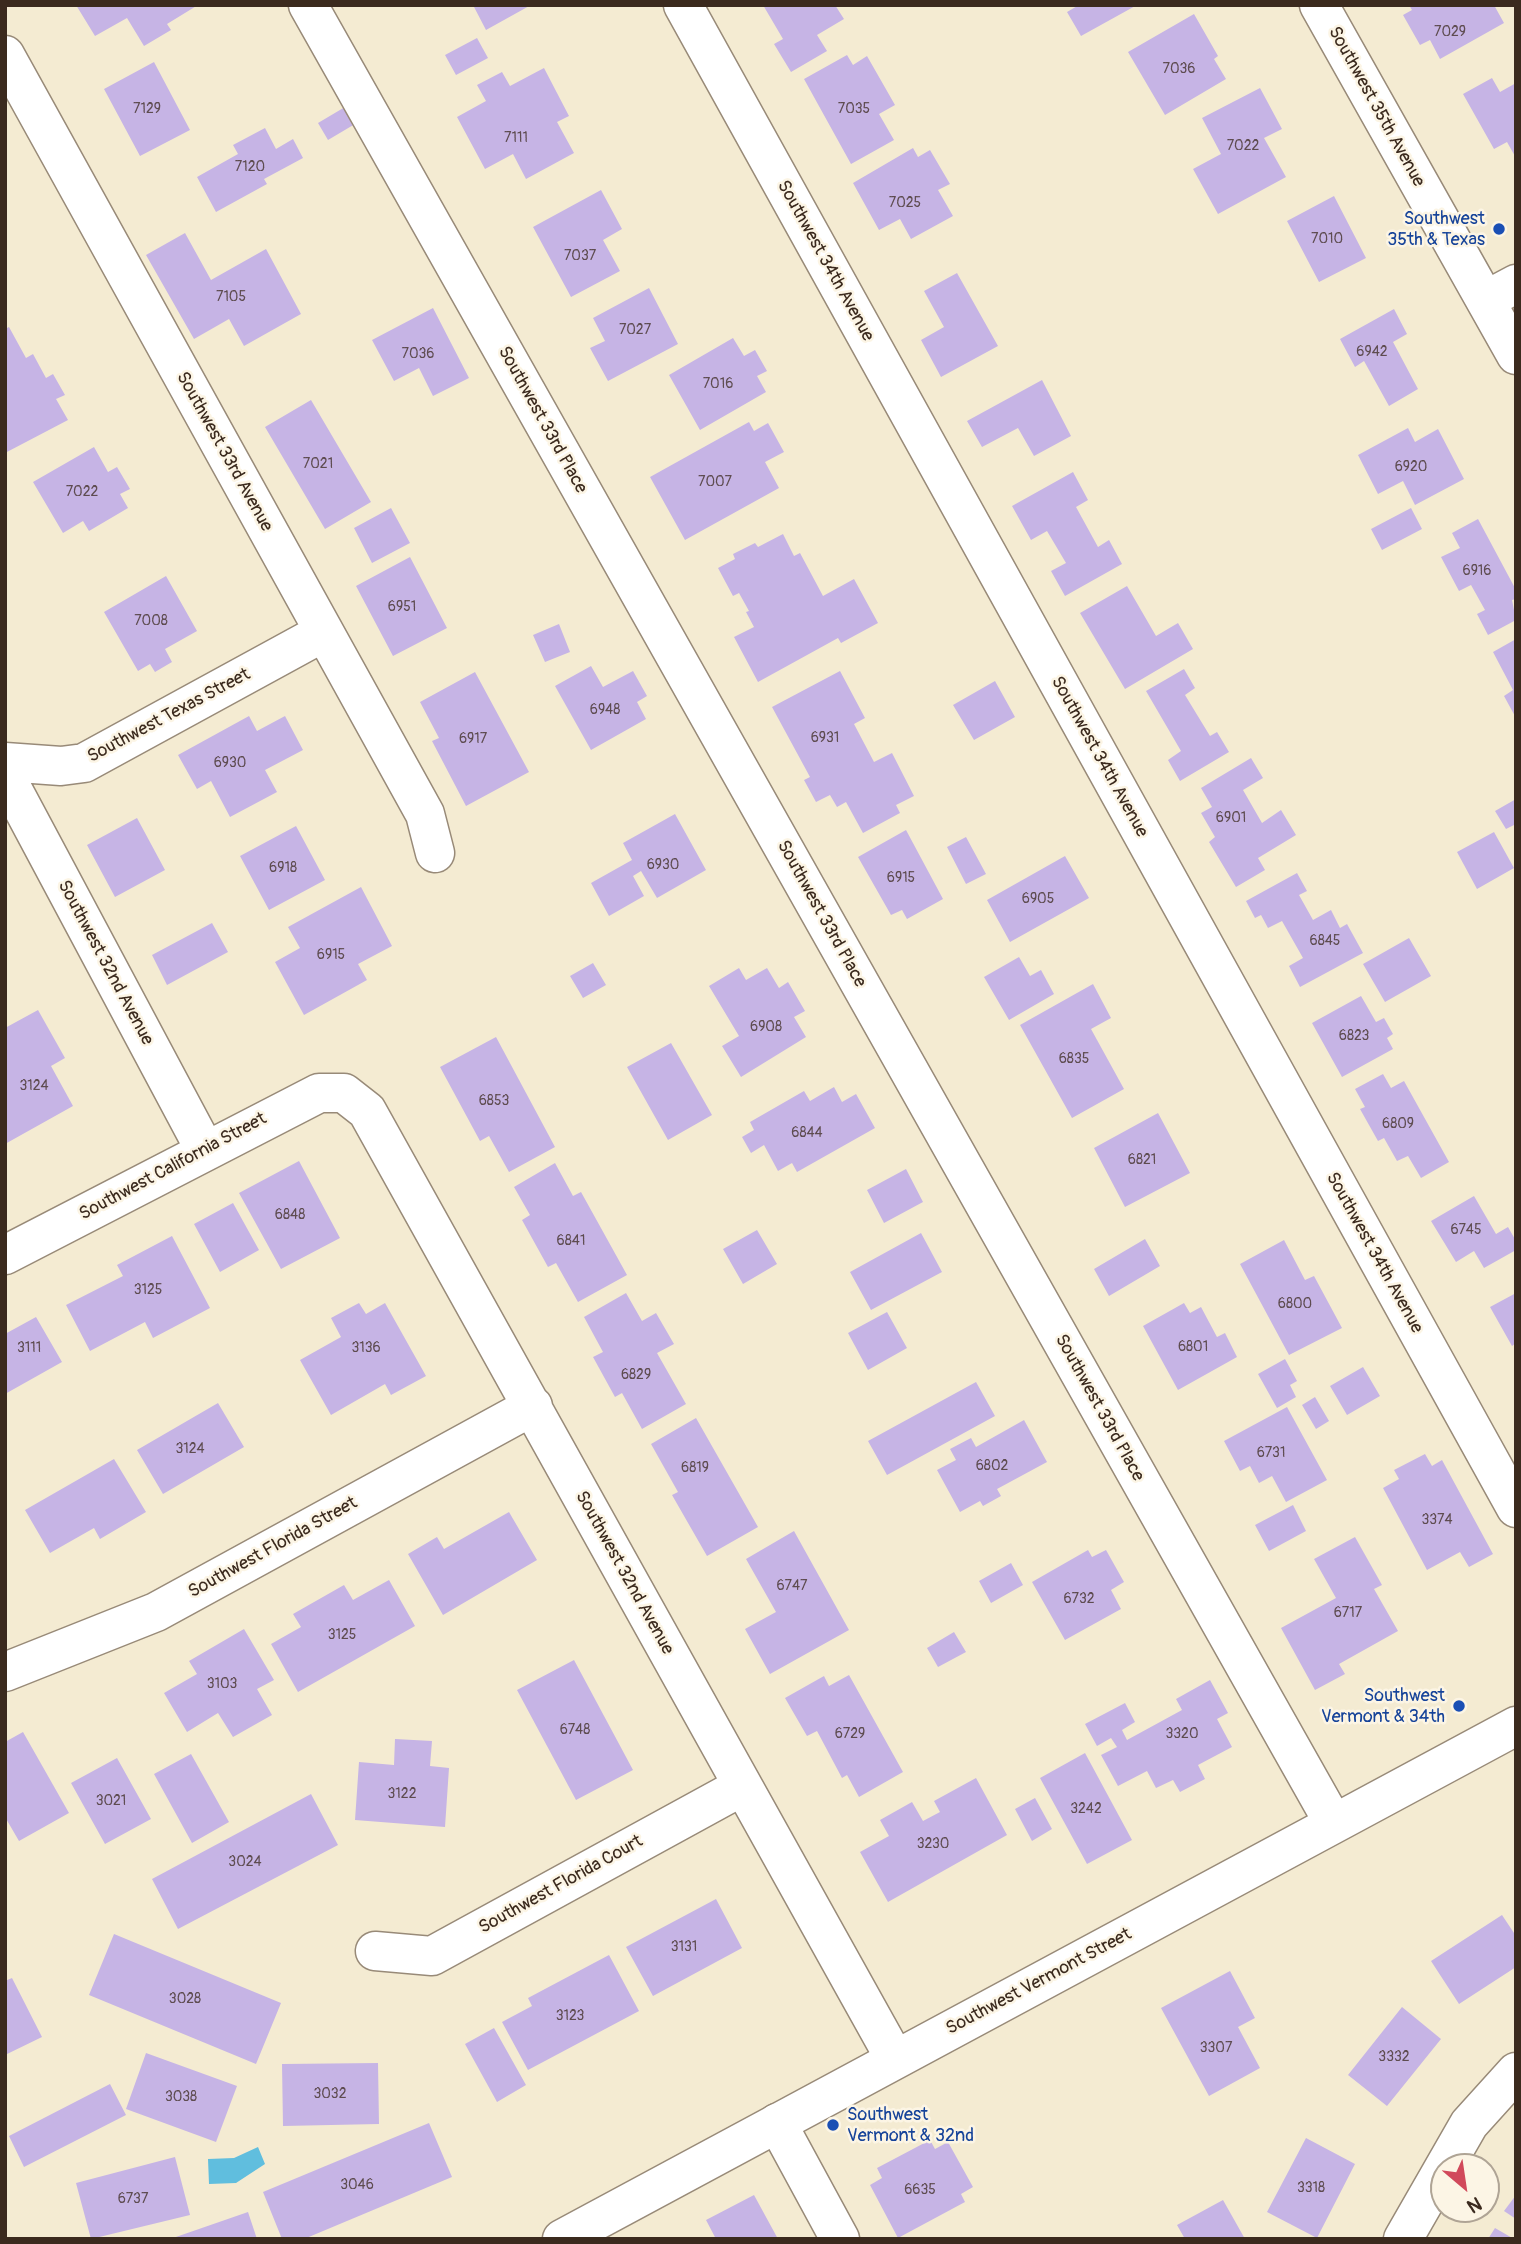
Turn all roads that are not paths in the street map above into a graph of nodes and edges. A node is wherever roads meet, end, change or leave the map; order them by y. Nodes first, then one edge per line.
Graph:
1 (308, 5) edge
2 (683, 5) edge
3 (1319, 5) edge
4 (5, 55) edge
5 (1501, 292) edge
6 (1516, 355) edge
7 (324, 632) junction
8 (5, 762) edge
9 (5, 775) edge
10 (435, 853) dead end
11 (344, 1093) joint
12 (205, 1150) junction
13 (5, 1255) edge
14 (533, 1406) junction
15 (1516, 1508) edge
16 (5, 1672) edge
17 (1516, 1726) edge
18 (741, 1787) junction
19 (1333, 1822) junction
20 (375, 1951) dead end
21 (895, 2059) junction
22 (1516, 2071) edge
23 (777, 2123) junction
24 (562, 2239) edge
25 (840, 2239) edge
26 (1403, 2239) edge

1 - 19 street, Southwest 33rd Place
2 - 15 street, Southwest 34th Avenue
3 - 5 street, Southwest 35th Avenue
4 - 7 street, Southwest 33rd Avenue
5 - 6 street, Southwest 35th Avenue
7 - 8 street, Southwest Texas Street
7 - 10 street, Southwest 33rd Avenue
9 - 12 street, Southwest 32nd Avenue
11 - 12 street, Southwest California Street
11 - 14 street, Southwest 32nd Avenue
12 - 13 street, Southwest California Street
14 - 16 street, Southwest Florida Street
14 - 18 street, Southwest 32nd Avenue
17 - 19 street, Southwest Vermont Street
18 - 20 street, Southwest Florida Court
18 - 21 street, Southwest 32nd Avenue
19 - 21 street, Southwest Vermont Street
21 - 23 street, Southwest Vermont Street
22 - 26 street
23 - 24 street, Southwest Vermont Street
23 - 25 street

